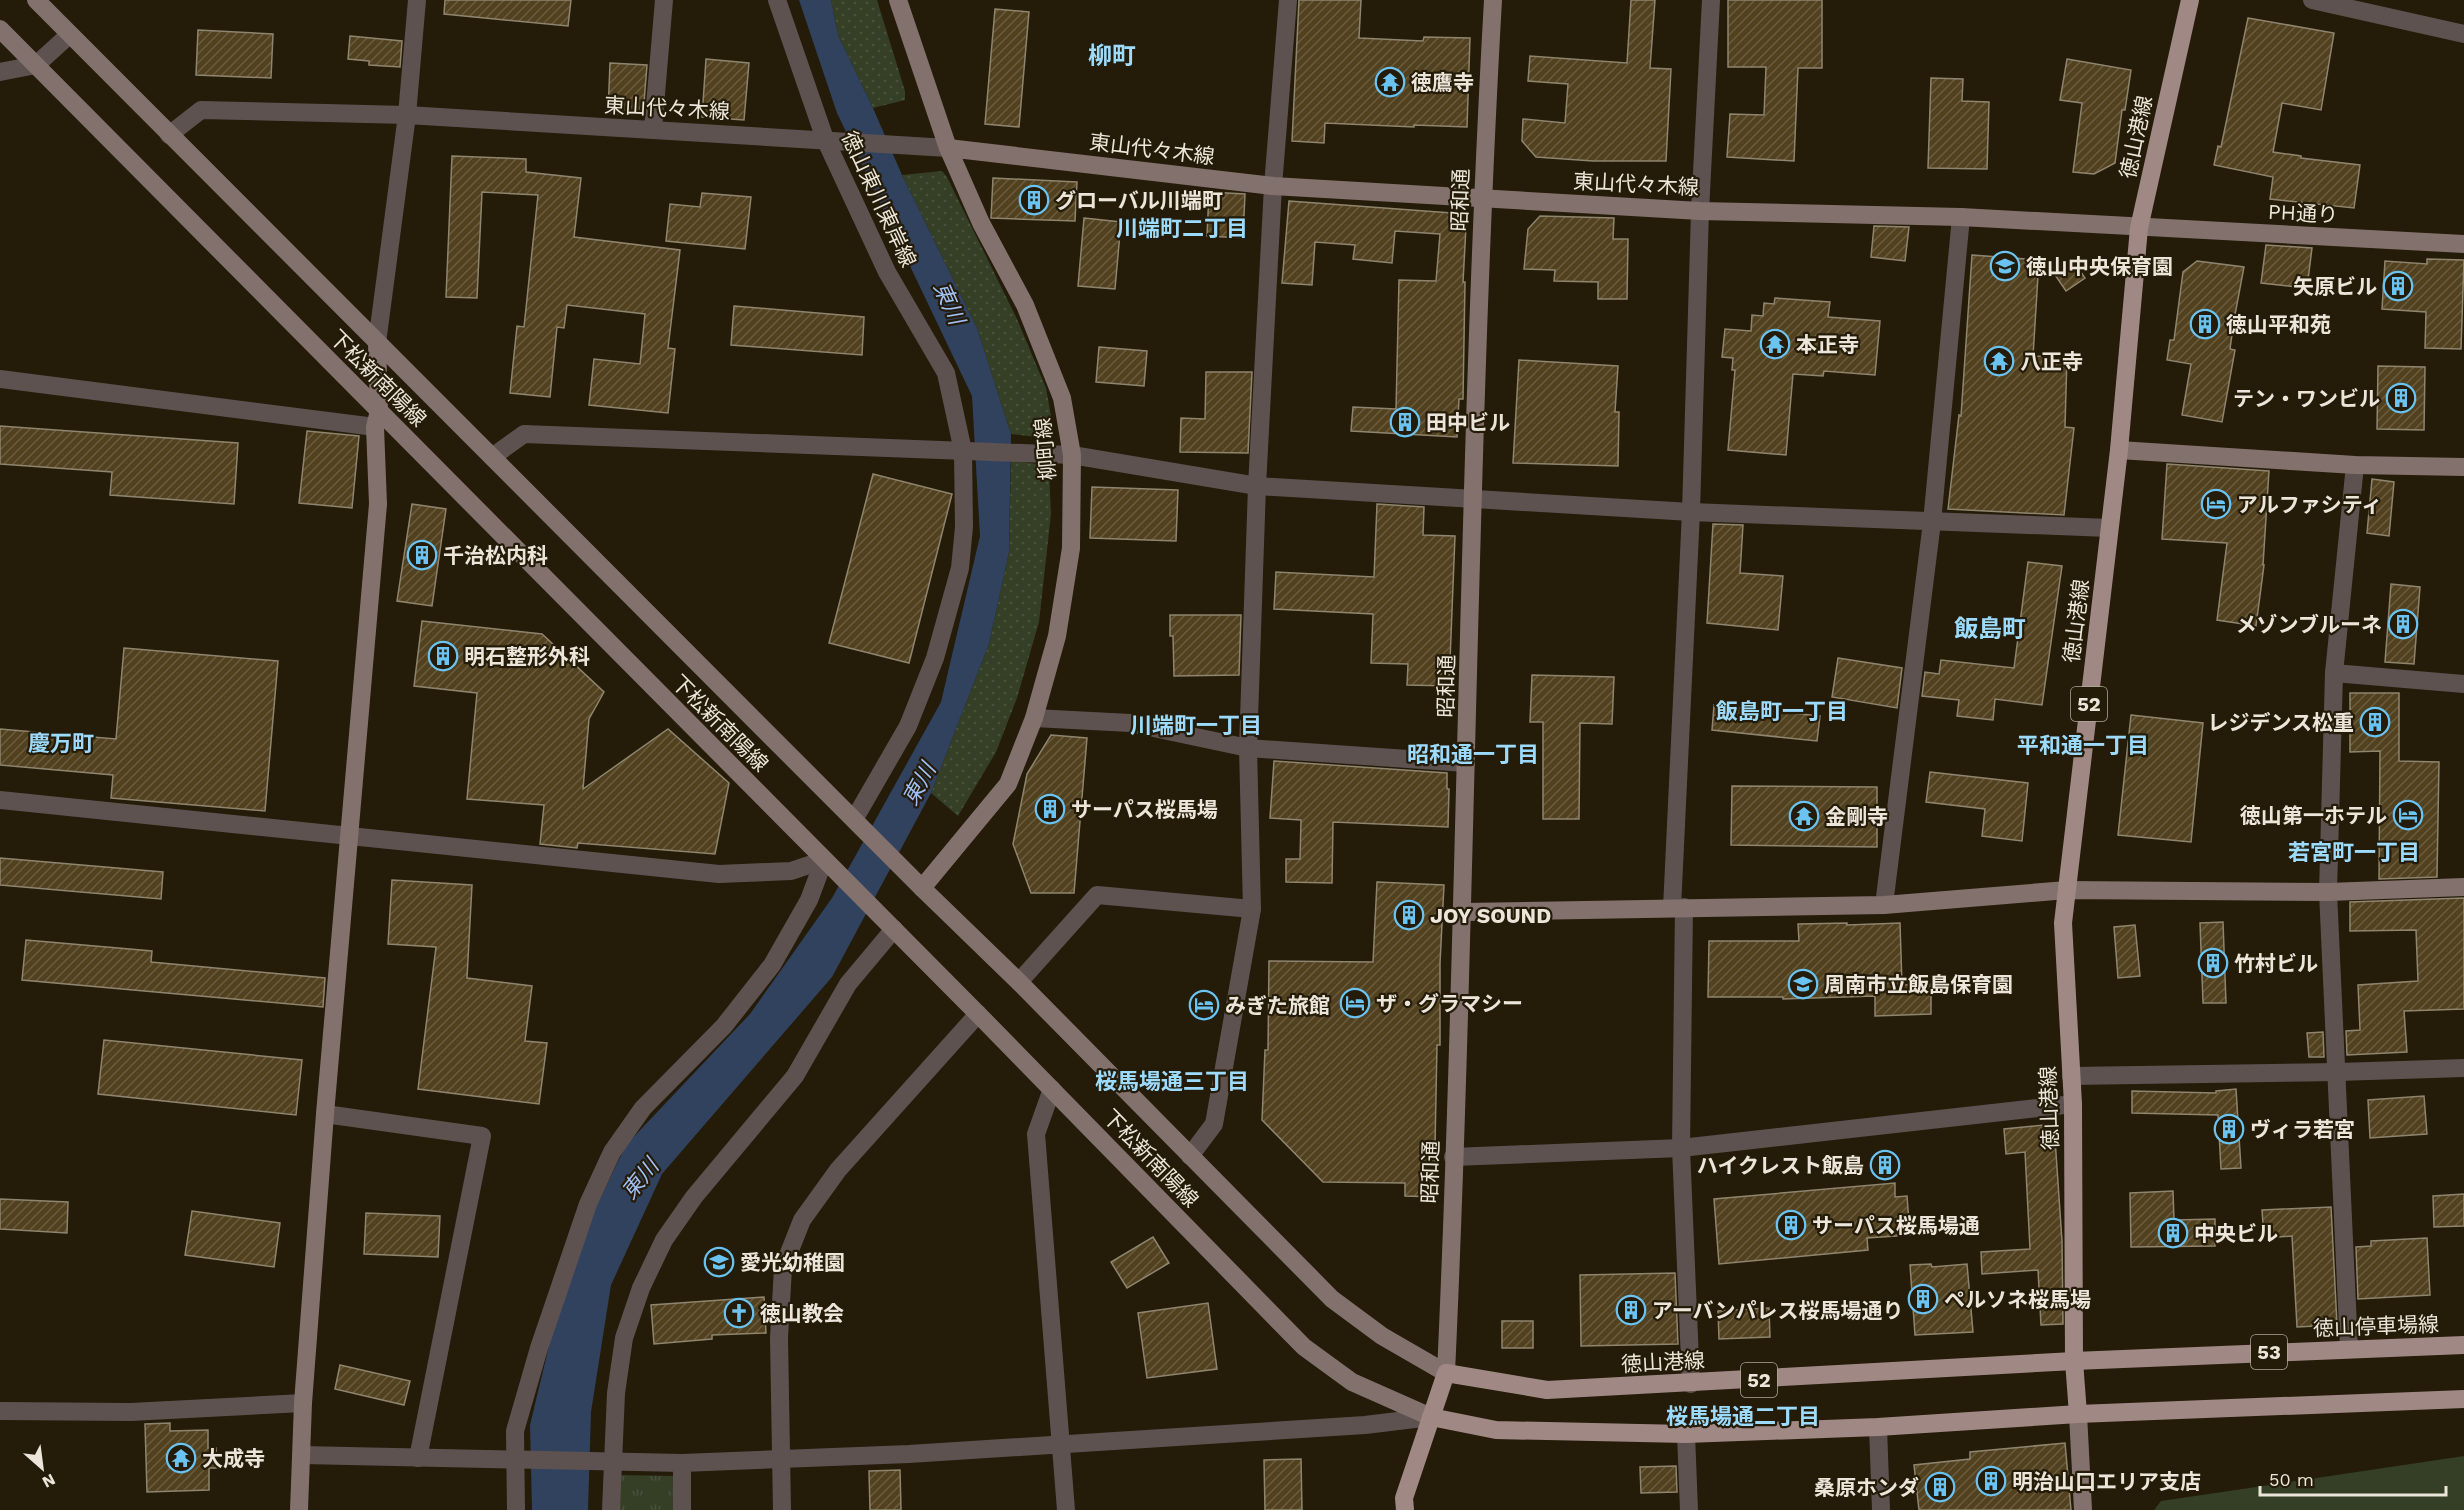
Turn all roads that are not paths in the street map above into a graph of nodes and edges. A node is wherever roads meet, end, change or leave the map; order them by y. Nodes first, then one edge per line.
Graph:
1 (36, 0) edge
2 (417, 0) edge
3 (664, 0) edge
4 (777, 0) edge
5 (898, 0) edge
6 (1288, 0) edge
7 (1493, 0) edge
8 (1711, 0) edge
9 (2190, 0) edge
10 (2312, 0) edge
11 (0, 29) edge
12 (2464, 34) edge
13 (69, 35) junction
14 (36, 65) junction
15 (0, 72) edge
16 (407, 115) junction
17 (653, 129) junction
18 (169, 135) junction
19 (831, 139) junction
20 (948, 147) junction
21 (1273, 186) junction
22 (1482, 197) junction
23 (1700, 211) junction
24 (1961, 217) junction
25 (2139, 228) junction
26 (2464, 244) edge
27 (377, 343) junction
28 (0, 379) edge
29 (377, 419) junction
30 (2119, 450) junction
31 (963, 451) junction
32 (1072, 455) junction
33 (492, 457) junction
34 (2355, 465) junction
35 (2464, 466) edge
36 (1257, 486) junction
37 (1473, 498) junction
38 (1691, 512) junction
39 (1932, 522) junction
40 (2109, 528) junction
41 (2334, 673) junction
42 (2464, 684) edge
43 (1034, 718) junction
44 (1248, 748) junction
45 (1466, 763) junction
46 (0, 800) edge
47 (855, 818) junction
48 (350, 836) junction
49 (824, 860) junction
50 (2464, 887) edge
51 (922, 888) junction
52 (2067, 890) junction
53 (2328, 892) junction
54 (1884, 905) junction
55 (1678, 907) junction
56 (1252, 909) junction
57 (1463, 912) junction
58 (894, 929) junction
59 (1019, 981) junction
60 (978, 1014) junction
61 (2464, 1068) edge
62 (2338, 1072) junction
63 (2071, 1076) junction
64 (1052, 1089) junction
65 (2073, 1104) junction
66 (325, 1114) junction
67 (1680, 1148) junction
68 (1190, 1156) junction
69 (1453, 1157) junction
70 (2464, 1345) edge
71 (2349, 1349) junction
72 (2074, 1360) junction
73 (1446, 1373) junction
74 (1691, 1384) junction
75 (2464, 1399) edge
76 (303, 1403) junction
77 (0, 1411) edge
78 (2078, 1414) junction
79 (1431, 1417) junction
80 (1878, 1427) junction
81 (1686, 1434) junction
82 (1062, 1444) junction
83 (302, 1455) junction
84 (418, 1458) junction
85 (782, 1459) junction
86 (514, 1461) junction
87 (614, 1463) junction
88 (681, 1463) junction
89 (299, 1510) edge
90 (516, 1510) edge
91 (611, 1510) edge
92 (681, 1510) edge
93 (782, 1510) edge
94 (1066, 1510) edge
95 (1405, 1510) edge
96 (1689, 1510) edge
97 (1881, 1510) edge
98 (2083, 1510) edge

1 - 13 street, 下松新南陽線
2 - 16 street
3 - 17 street
4 - 19 street, 徳山東川東岸線
5 - 20 street, 柳町線
6 - 21 street
7 - 22 street, 昭和通
8 - 23 street
9 - 25 main road, 徳山港線 / 52
10 - 12 street
11 - 14 street, 下松新南陽線
13 - 14 street
13 - 18 street, 下松新南陽線
14 - 15 street
14 - 29 street, 下松新南陽線
16 - 17 street, 東山代々木線
16 - 18 street, 東山代々木線
16 - 27 street
17 - 19 street, 東山代々木線
18 - 27 street, 下松新南陽線
19 - 20 street, 東山代々木線
19 - 31 street, 徳山東川東岸線
20 - 21 street, 東山代々木線
20 - 32 street, 柳町線
21 - 22 street, 東山代々木線
21 - 36 street
22 - 23 street, 東山代々木線
22 - 37 street, 昭和通
23 - 24 street, 東山代々木線
23 - 38 street
24 - 25 street, 東山代々木線
24 - 39 street
25 - 26 street, PH通り
25 - 30 main road, 徳山港線 / 52
27 - 29 street
27 - 33 street, 下松新南陽線
28 - 29 street
29 - 48 street
29 - 49 street, 下松新南陽線
30 - 34 street
30 - 40 main road, 徳山港線 / 52
31 - 32 street
31 - 33 street
31 - 47 street, 徳山東川東岸線
32 - 36 street
32 - 43 street, 柳町線
33 - 47 street, 下松新南陽線
34 - 35 street
34 - 41 street
36 - 37 street
36 - 44 street
37 - 38 street
37 - 45 street, 昭和通
38 - 39 street
38 - 55 street
39 - 40 street
39 - 54 street
40 - 52 main road, 徳山港線 / 52
41 - 42 street
41 - 53 street
43 - 44 street
43 - 51 street, 柳町線
44 - 45 street
44 - 56 street
45 - 57 street, 昭和通
46 - 48 street
47 - 51 street, 下松新南陽線
48 - 49 street
48 - 66 street
49 - 58 street, 下松新南陽線
49 - 86 street
50 - 53 street
51 - 59 street, 下松新南陽線
52 - 53 street
52 - 54 street
52 - 63 main road, 徳山港線 / 52
53 - 62 street
54 - 55 street
55 - 57 street
55 - 67 street
56 - 59 street
56 - 68 street
57 - 69 street, 昭和通
58 - 60 street, 下松新南陽線
58 - 87 street
59 - 68 street, 下松新南陽線
60 - 64 street, 下松新南陽線
60 - 85 street
61 - 62 street
62 - 63 street
62 - 71 street
63 - 65 main road, 徳山港線 / 52
64 - 79 street, 下松新南陽線
64 - 82 street
65 - 67 street
65 - 72 main road, 徳山港線 / 52
66 - 76 street
66 - 84 street
67 - 69 street
67 - 74 street
68 - 73 street, 下松新南陽線
69 - 73 street, 昭和通
70 - 71 main road, 徳山停車場線 / 53
71 - 72 main road, 徳山停車場線 / 53
72 - 74 main road, 徳山港線 / 52
72 - 78 main road, 徳山港線 / 52
73 - 74 main road, 徳山港線 / 52
73 - 79 main road
75 - 78 main road
76 - 77 street
76 - 83 street
78 - 80 main road
78 - 98 street, 徳山港線
79 - 81 main road
79 - 82 street
79 - 95 main road
80 - 81 main road
80 - 97 street
81 - 96 street
82 - 85 street
82 - 94 street
83 - 84 street
83 - 89 street
84 - 86 street
85 - 88 street
85 - 93 street
86 - 87 street
86 - 90 street
87 - 88 street
87 - 91 street
88 - 92 street

